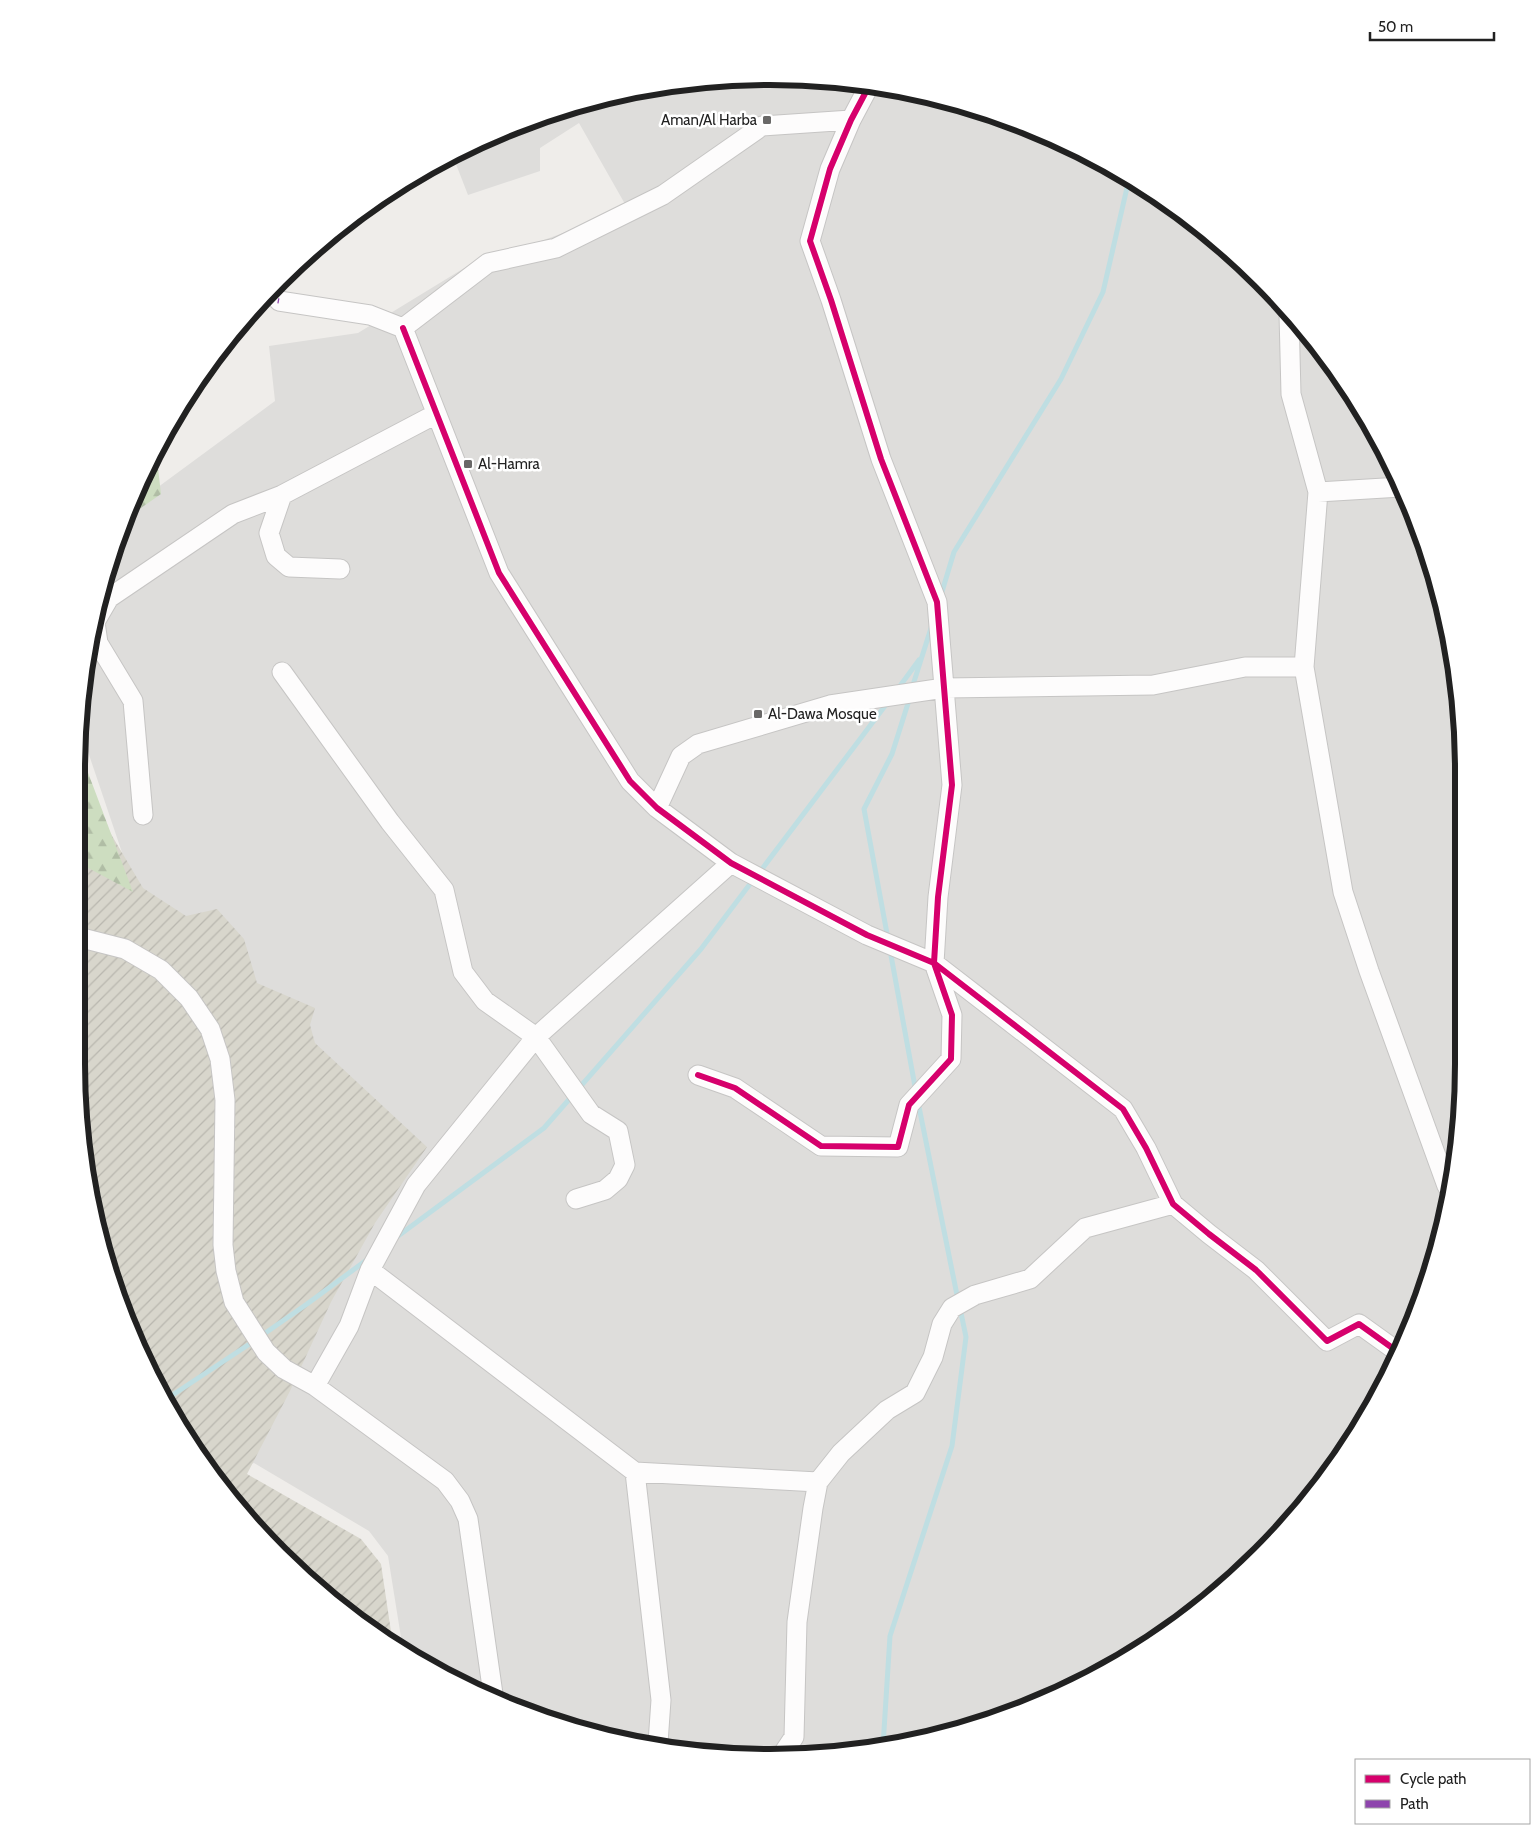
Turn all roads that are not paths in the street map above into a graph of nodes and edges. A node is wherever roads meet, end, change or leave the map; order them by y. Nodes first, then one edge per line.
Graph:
1 (866, 92) edge
2 (851, 120) junction
3 (279, 302) dead end
4 (1289, 323) edge
5 (403, 328) junction
6 (436, 414) junction
7 (1393, 487) edge
8 (1318, 492) junction
9 (282, 495) junction
10 (340, 569) dead end
11 (105, 604) edge
12 (98, 639) edge
13 (1304, 668) junction
14 (282, 672) dead end
15 (944, 688) junction
16 (657, 808) junction
17 (143, 815) dead end
18 (731, 863) junction
19 (85, 940) edge
20 (934, 963) junction
21 (536, 1037) junction
22 (698, 1075) dead end
23 (1445, 1180) edge
24 (576, 1199) dead end
25 (1173, 1204) junction
26 (370, 1270) junction
27 (1393, 1348) edge
28 (315, 1386) junction
29 (635, 1472) junction
30 (818, 1482) junction
31 (492, 1690) edge
32 (658, 1739) edge
33 (786, 1749) edge

1 - 2 street
2 - 5 street
2 - 15 street
3 - 5 street
4 - 8 street
5 - 6 street
6 - 9 street
6 - 16 street
7 - 8 street
8 - 13 street
9 - 10 street
9 - 11 street
12 - 17 street
13 - 15 street
13 - 23 street
14 - 21 street
15 - 16 street
15 - 20 street
16 - 18 street
18 - 20 street
18 - 21 street
19 - 28 street
20 - 22 street
20 - 25 street
21 - 24 street
21 - 26 street
25 - 27 street
25 - 30 street
26 - 28 street
26 - 29 street
28 - 31 street
29 - 30 street
29 - 32 street
30 - 33 street

